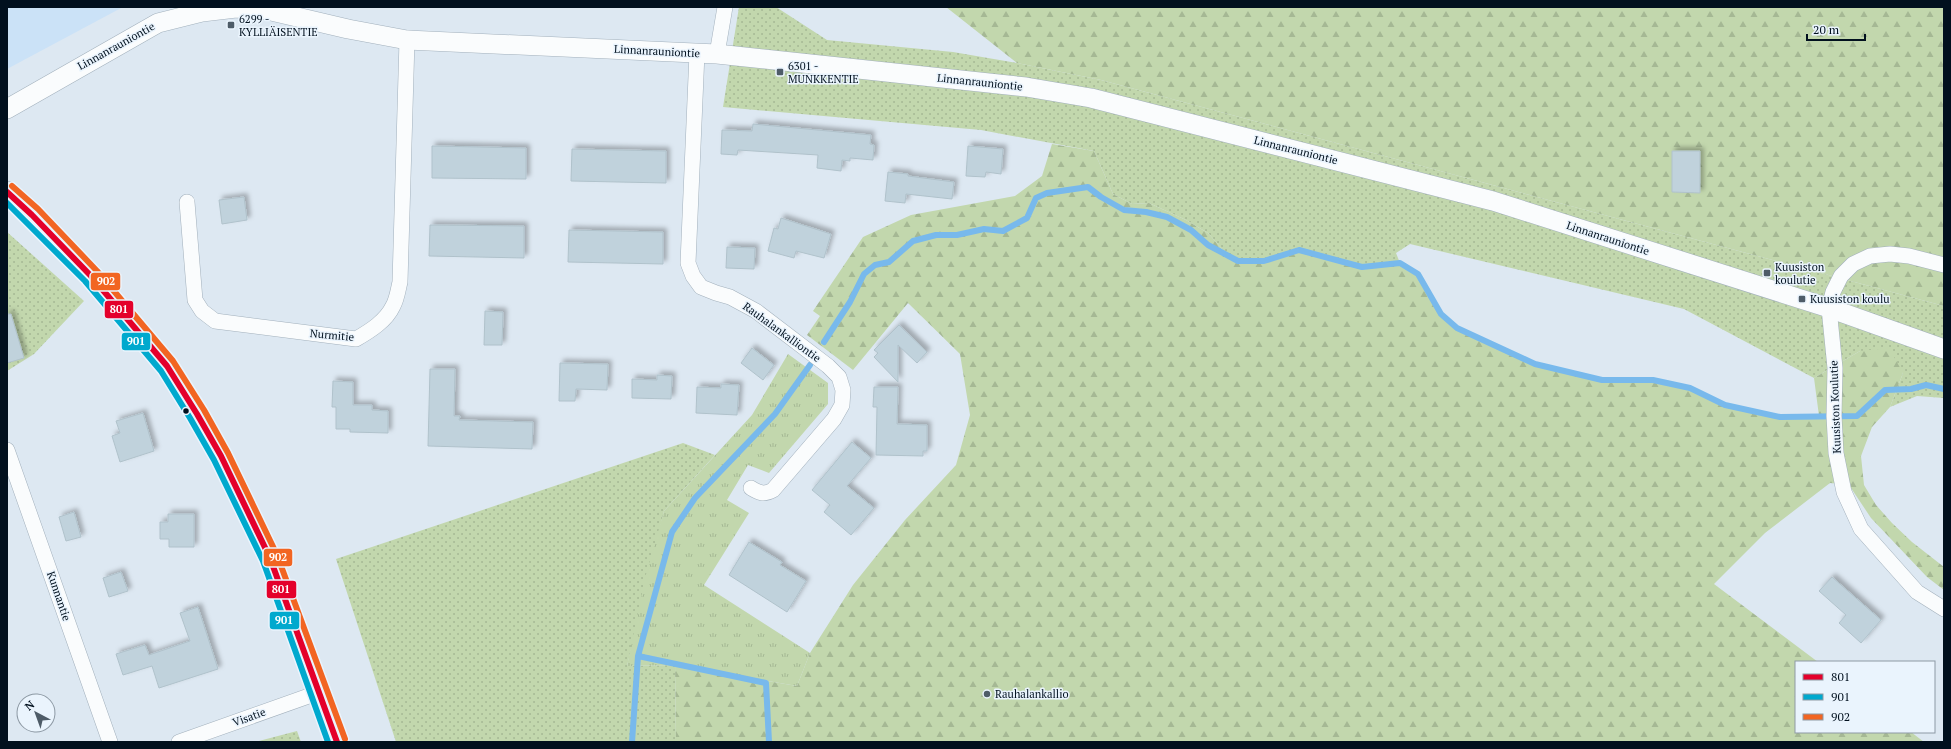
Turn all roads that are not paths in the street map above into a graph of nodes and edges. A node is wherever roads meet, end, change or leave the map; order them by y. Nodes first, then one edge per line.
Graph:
1 (725, 7) edge
2 (201, 9) edge
3 (407, 40) junction
4 (697, 53) junction
5 (717, 54) junction
6 (7, 109) edge
7 (7, 192) edge
8 (187, 202) dead end
9 (1944, 265) edge
10 (1829, 308) junction
11 (1944, 348) edge
12 (7, 450) edge
13 (751, 488) dead end
14 (1944, 609) edge
15 (320, 692) junction
16 (110, 742) edge
17 (179, 742) edge
18 (337, 742) edge

1 - 5 street
2 - 3 street, Linnanrauniontie
2 - 6 street, Linnanrauniontie
3 - 4 street, Linnanrauniontie
3 - 8 street, Nurmitie
4 - 5 street, Linnanrauniontie
4 - 13 street, Rauhalankalliontie
5 - 10 street, Linnanrauniontie
7 - 15 main road
9 - 10 street
10 - 11 street, Linnanrauniontie
10 - 14 street, Kuusiston Koulutie
12 - 16 street, Kunnantie
15 - 17 street, Visatie
15 - 18 main road

